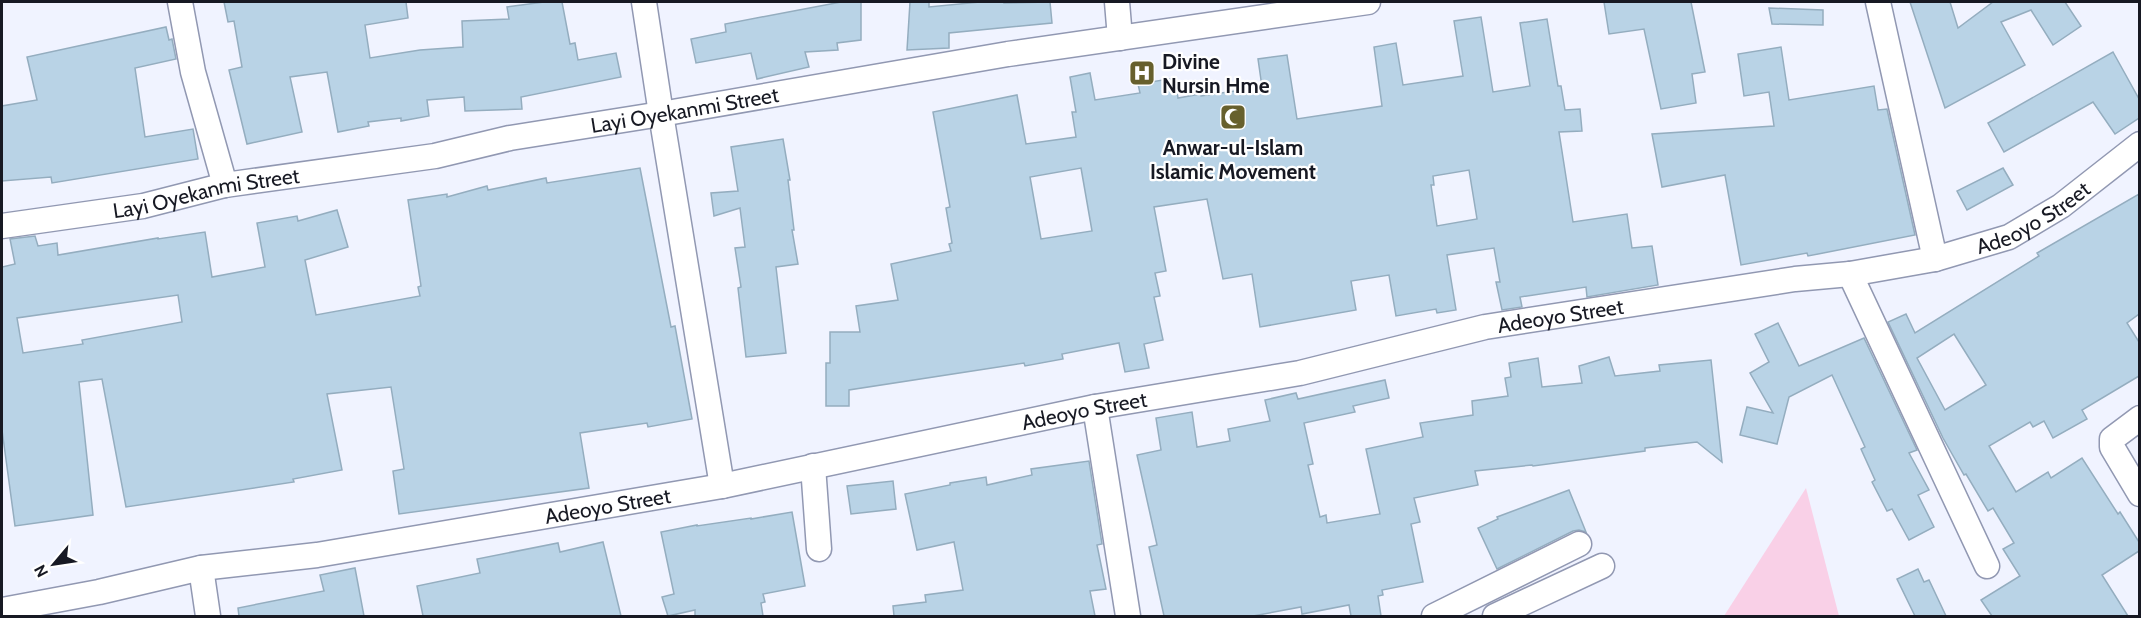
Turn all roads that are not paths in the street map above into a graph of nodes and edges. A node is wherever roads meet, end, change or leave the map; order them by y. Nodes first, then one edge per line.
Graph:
1 (180, 2) edge
2 (644, 2) edge
3 (1117, 2) edge
4 (1368, 2) edge
5 (1878, 2) edge
6 (1120, 38) junction
7 (661, 114) junction
8 (2139, 144) edge
9 (225, 186) junction
10 (2, 226) edge
11 (1935, 259) junction
12 (1850, 274) junction
13 (1095, 408) junction
14 (2139, 418) edge
15 (813, 466) junction
16 (722, 486) junction
17 (2139, 494) edge
18 (1579, 544) dead end
19 (819, 549) dead end
20 (1602, 566) dead end
21 (1987, 566) dead end
22 (201, 568) junction
23 (2, 610) edge
24 (208, 616) edge
25 (1128, 616) edge
26 (1434, 616) edge
27 (1495, 616) edge

1 - 9 street
2 - 7 street
3 - 6 street
4 - 6 street, Layi Oyekanmi Street
5 - 11 street
6 - 7 street, Layi Oyekanmi Street
7 - 9 street, Layi Oyekanmi Street
7 - 16 street
8 - 11 street, Adeoyo Street
9 - 10 street, Layi Oyekanmi Street
11 - 12 street, Adeoyo Street
12 - 13 street, Adeoyo Street
12 - 21 street
13 - 15 street, Adeoyo Street
13 - 25 street
14 - 17 street
15 - 16 street, Adeoyo Street
15 - 19 street
16 - 22 street, Adeoyo Street
18 - 26 street
20 - 27 street
22 - 23 street, Adeoyo Street
22 - 24 street

